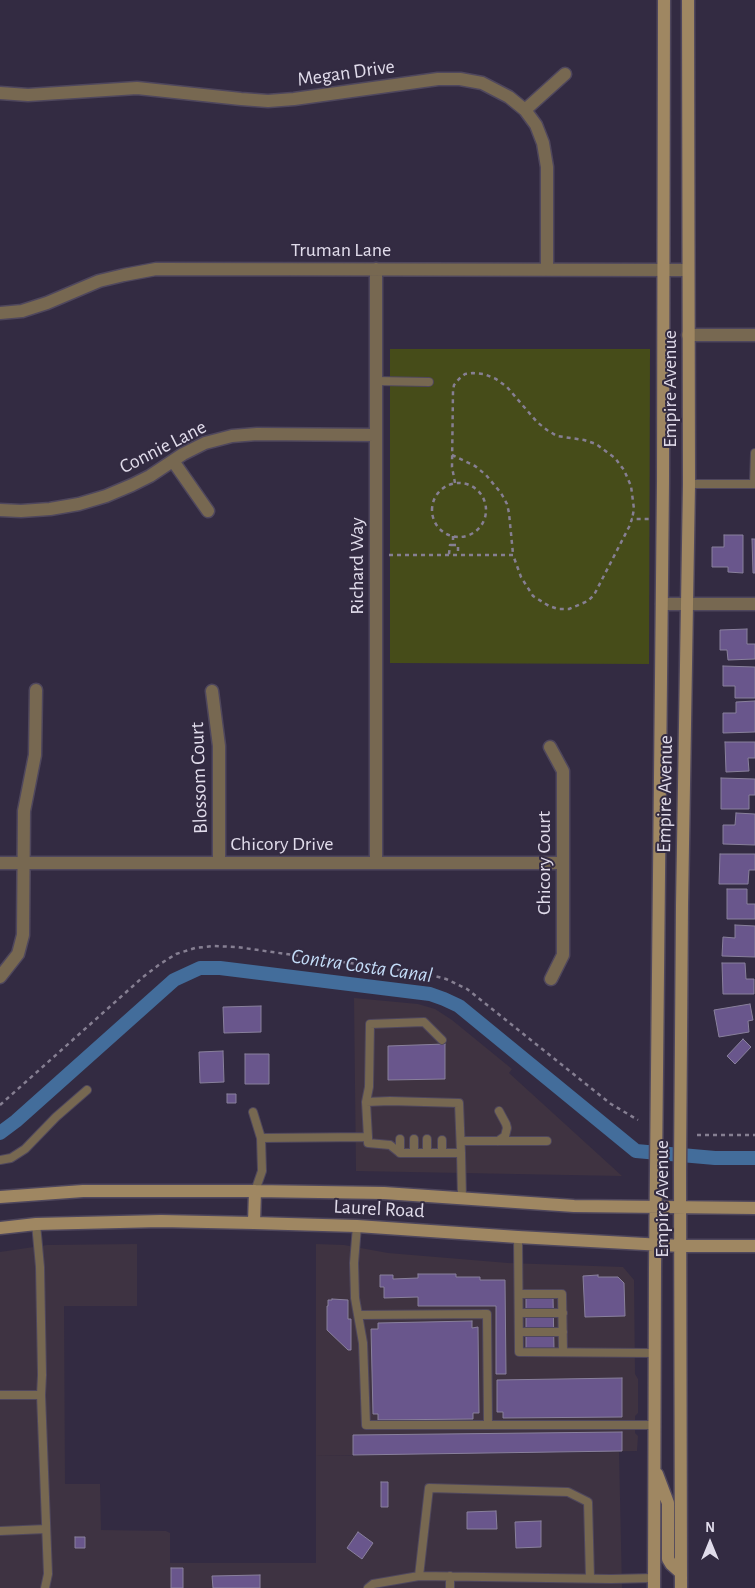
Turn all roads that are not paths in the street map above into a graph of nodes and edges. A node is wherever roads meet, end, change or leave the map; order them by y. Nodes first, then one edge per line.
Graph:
1 (664, 0) edge
2 (688, 0) edge
3 (564, 74) dead end
4 (0, 93) edge
5 (525, 110) junction
6 (376, 269) junction
7 (547, 269) junction
8 (663, 270) junction
9 (688, 270) junction
10 (0, 313) edge
11 (688, 335) junction
12 (755, 335) edge
13 (376, 381) junction
14 (429, 382) dead end
15 (376, 434) junction
16 (755, 453) edge
17 (173, 461) junction
18 (689, 484) junction
19 (754, 484) edge
20 (0, 510) edge
21 (208, 511) dead end
22 (662, 604) junction
23 (687, 604) junction
24 (755, 604) edge
25 (36, 690) dead end
26 (212, 691) dead end
27 (550, 747) dead end
28 (0, 863) edge
29 (23, 863) junction
30 (219, 863) junction
31 (376, 863) junction
32 (563, 863) junction
33 (0, 977) edge
34 (551, 979) dead end
35 (442, 1040) dead end
36 (87, 1090) dead end
37 (366, 1102) junction
38 (499, 1111) dead end
39 (253, 1112) dead end
40 (368, 1137) junction
41 (261, 1138) junction
42 (400, 1139) dead end
43 (414, 1139) dead end
44 (427, 1139) dead end
45 (442, 1140) dead end
46 (460, 1141) junction
47 (498, 1141) junction
48 (547, 1141) dead end
49 (400, 1153) junction
50 (414, 1153) junction
51 (427, 1153) junction
52 (442, 1153) junction
53 (461, 1153) junction
54 (0, 1160) edge
55 (255, 1191) junction
56 (0, 1197) edge
57 (462, 1199) junction
58 (656, 1207) junction
59 (681, 1207) junction
60 (755, 1208) edge
61 (254, 1223) junction
62 (36, 1224) junction
63 (358, 1226) junction
64 (0, 1228) edge
65 (518, 1237) junction
66 (655, 1245) junction
67 (681, 1246) junction
68 (755, 1246) edge
69 (518, 1294) junction
70 (519, 1313) junction
71 (562, 1313) junction
72 (358, 1316) junction
73 (519, 1332) junction
74 (563, 1332) junction
75 (564, 1352) junction
76 (654, 1353) junction
77 (0, 1394) edge
78 (41, 1395) junction
79 (488, 1424) junction
80 (654, 1425) junction
81 (655, 1470) junction
82 (46, 1529) junction
83 (0, 1531) edge
84 (681, 1573) junction
85 (418, 1576) junction
86 (450, 1576) junction
87 (590, 1578) junction
88 (654, 1583) edge
89 (45, 1588) edge
90 (368, 1588) edge
91 (450, 1588) edge
92 (681, 1588) edge

1 - 8 main road, Empire Avenue
2 - 9 main road, Empire Avenue
3 - 5 street
4 - 5 street, Megan Drive
5 - 7 street, Megan Drive
6 - 7 street, Truman Lane
6 - 10 street, Truman Lane
6 - 13 street, Richard Way
7 - 8 street, Truman Lane
8 - 9 street, Truman Lane
8 - 22 main road, Empire Avenue
9 - 11 main road, Empire Avenue
11 - 12 street
11 - 18 main road, Empire Avenue
13 - 14 lane
13 - 15 street, Richard Way
15 - 17 street, Connie Lane
15 - 31 street, Richard Way
16 - 19 lane
17 - 20 street, Connie Lane
17 - 21 street
18 - 19 lane
18 - 23 main road, Empire Avenue
22 - 23 street
22 - 58 main road, Empire Avenue
23 - 24 street
23 - 59 main road, Empire Avenue
25 - 29 street
26 - 30 street, Blossom Court
27 - 32 street, Chicory Court
28 - 29 street, Chicory Drive
29 - 30 street, Chicory Drive
29 - 33 street
30 - 31 street, Chicory Drive
31 - 32 street, Chicory Drive
32 - 34 street, Chicory Court
35 - 37 lane
36 - 54 lane
37 - 40 lane
37 - 46 lane
38 - 47 lane
39 - 41 lane
40 - 41 lane
40 - 49 lane
41 - 55 lane
42 - 49 lane
43 - 50 lane
44 - 51 lane
45 - 52 lane
46 - 47 lane
46 - 53 lane
47 - 48 lane
49 - 50 lane
50 - 51 lane
51 - 52 lane
52 - 53 lane
53 - 57 lane
55 - 56 main road, Laurel Road
55 - 57 main road, Laurel Road
55 - 61 main road
57 - 58 main road, Laurel Road
58 - 59 main road, Laurel Road
58 - 66 main road, Empire Avenue
59 - 60 main road, Laurel Road
59 - 67 main road, Empire Avenue
61 - 62 main road, Laurel Road
61 - 63 main road, Laurel Road
62 - 64 main road, Laurel Road
62 - 78 lane
63 - 65 main road, Laurel Road
63 - 72 lane
65 - 66 main road, Laurel Road
65 - 69 lane
66 - 67 main road, Laurel Road
66 - 76 main road, Empire Avenue
67 - 68 main road, Laurel Road
67 - 84 main road, Empire Avenue
69 - 70 lane
69 - 71 lane
70 - 71 lane
70 - 73 lane
71 - 74 lane
72 - 79 lane
72 - 79 lane
73 - 74 lane
73 - 75 lane
74 - 75 lane
75 - 76 lane
76 - 80 main road, Empire Avenue
77 - 78 lane
78 - 82 lane
79 - 80 lane
80 - 81 main road, Empire Avenue
81 - 84 main road
81 - 88 main road, Empire Avenue
82 - 83 lane
82 - 89 lane
84 - 92 main road, Empire Avenue
85 - 86 lane
85 - 87 lane
85 - 90 lane
86 - 87 lane
86 - 91 lane
87 - 88 lane

